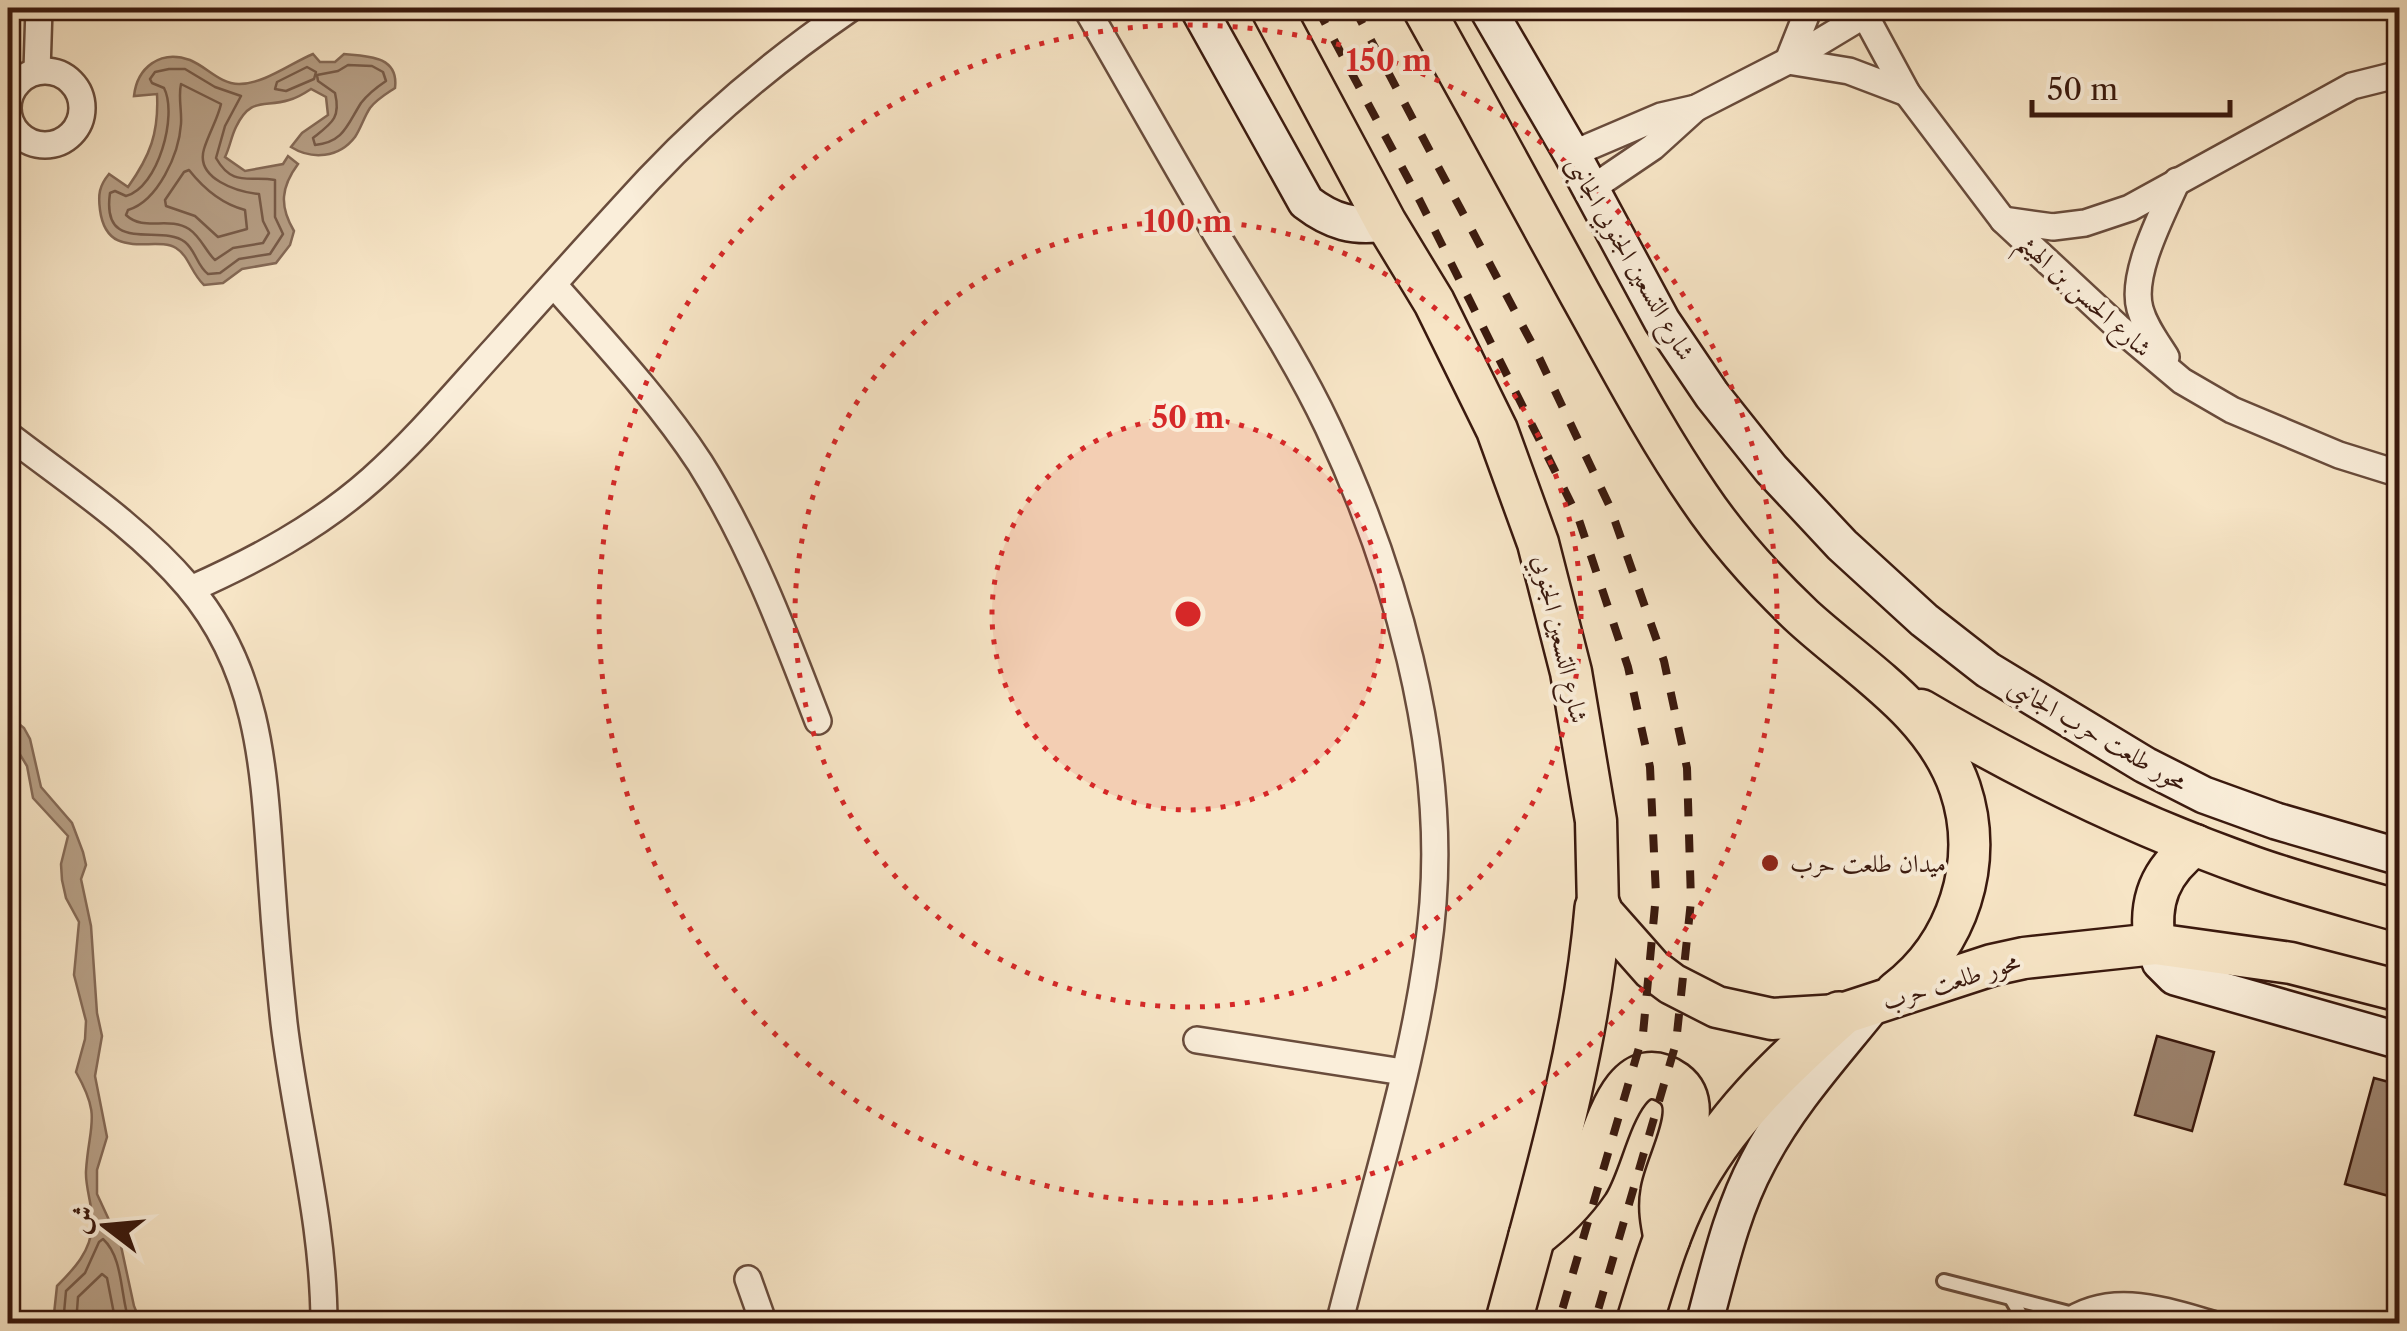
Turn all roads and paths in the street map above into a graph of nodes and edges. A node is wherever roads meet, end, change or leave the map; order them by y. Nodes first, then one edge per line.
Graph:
1 (39, 8) edge
2 (851, 8) edge
3 (1086, 8) edge
4 (1198, 8) edge
5 (1271, 8) edge
6 (1423, 8) edge
7 (1487, 8) edge
8 (1809, 8) edge
9 (1867, 10) edge
10 (1788, 62) junction
11 (24, 72) edge
12 (2400, 74) edge
13 (1907, 93) junction
14 (1696, 108) junction
15 (12, 135) edge
16 (1572, 154) junction
17 (2177, 181) junction
18 (1591, 189) junction
19 (2004, 220) junction
20 (1386, 223) junction
21 (554, 285) junction
22 (2182, 381) junction
23 (8, 435) edge
24 (2400, 474) edge
25 (191, 589) junction
26 (1924, 620) joint
27 (1893, 694) junction
28 (818, 721) dead end
29 (2195, 845) junction
30 (2400, 857) edge
31 (1598, 908) junction
32 (2400, 911) edge
33 (2155, 944) junction
34 (2400, 991) edge
35 (1867, 1006) junction
36 (1197, 1040) dead end
37 (2400, 1041) edge
38 (1403, 1072) junction
39 (1532, 1236) junction
40 (1667, 1238) junction
41 (748, 1279) dead end
42 (1944, 1280) dead end
43 (2012, 1300) junction
44 (2071, 1319) edge
45 (324, 1324) edge
46 (764, 1324) edge
47 (1339, 1324) edge
48 (1508, 1324) edge
49 (1638, 1324) edge
50 (1704, 1324) edge
51 (2026, 1324) edge
52 (2212, 1324) edge

1 - 11 street
2 - 21 street
3 - 38 street
4 - 20 street
5 - 20 main road, شارع التسعين الجنوبي
6 - 27 main road
7 - 16 street, شارع التسعين الجنوبي الجانبى
8 - 10 street
9 - 10 street
9 - 13 street, شارع الحسن بن الهيثم
10 - 13 street
10 - 14 street
11 - 15 street
11 - 15 street
12 - 17 street
13 - 19 street, شارع الحسن بن الهيثم
14 - 16 street
14 - 18 street
16 - 18 street, شارع التسعين الجنوبي الجانبى
17 - 19 street
17 - 22 street
18 - 26 street, شارع التسعين الجنوبي الجانبى
19 - 22 street, شارع الحسن بن الهيثم
20 - 31 main road, شارع التسعين الجنوبي
21 - 25 street
21 - 28 street
22 - 24 street, شارع الحسن بن الهيثم
23 - 25 street
25 - 45 street
26 - 30 street, محور طلعت حرب الجانبى
27 - 29 main road
27 - 35 main road
29 - 32 main road
29 - 33 main road
31 - 35 main road, محور طلعت حرب
31 - 39 highway, شارع التسعين الجنوبي
33 - 34 main road, محور طلعت حرب
33 - 35 main road, محور طلعت حرب
33 - 37 street
35 - 40 highway
35 - 50 street
36 - 38 street
38 - 47 street
39 - 40 highway
39 - 48 highway, شارع التسعين الجنوبي
40 - 49 highway
41 - 46 street
42 - 43 lane
43 - 44 lane
43 - 51 lane
44 - 52 street

